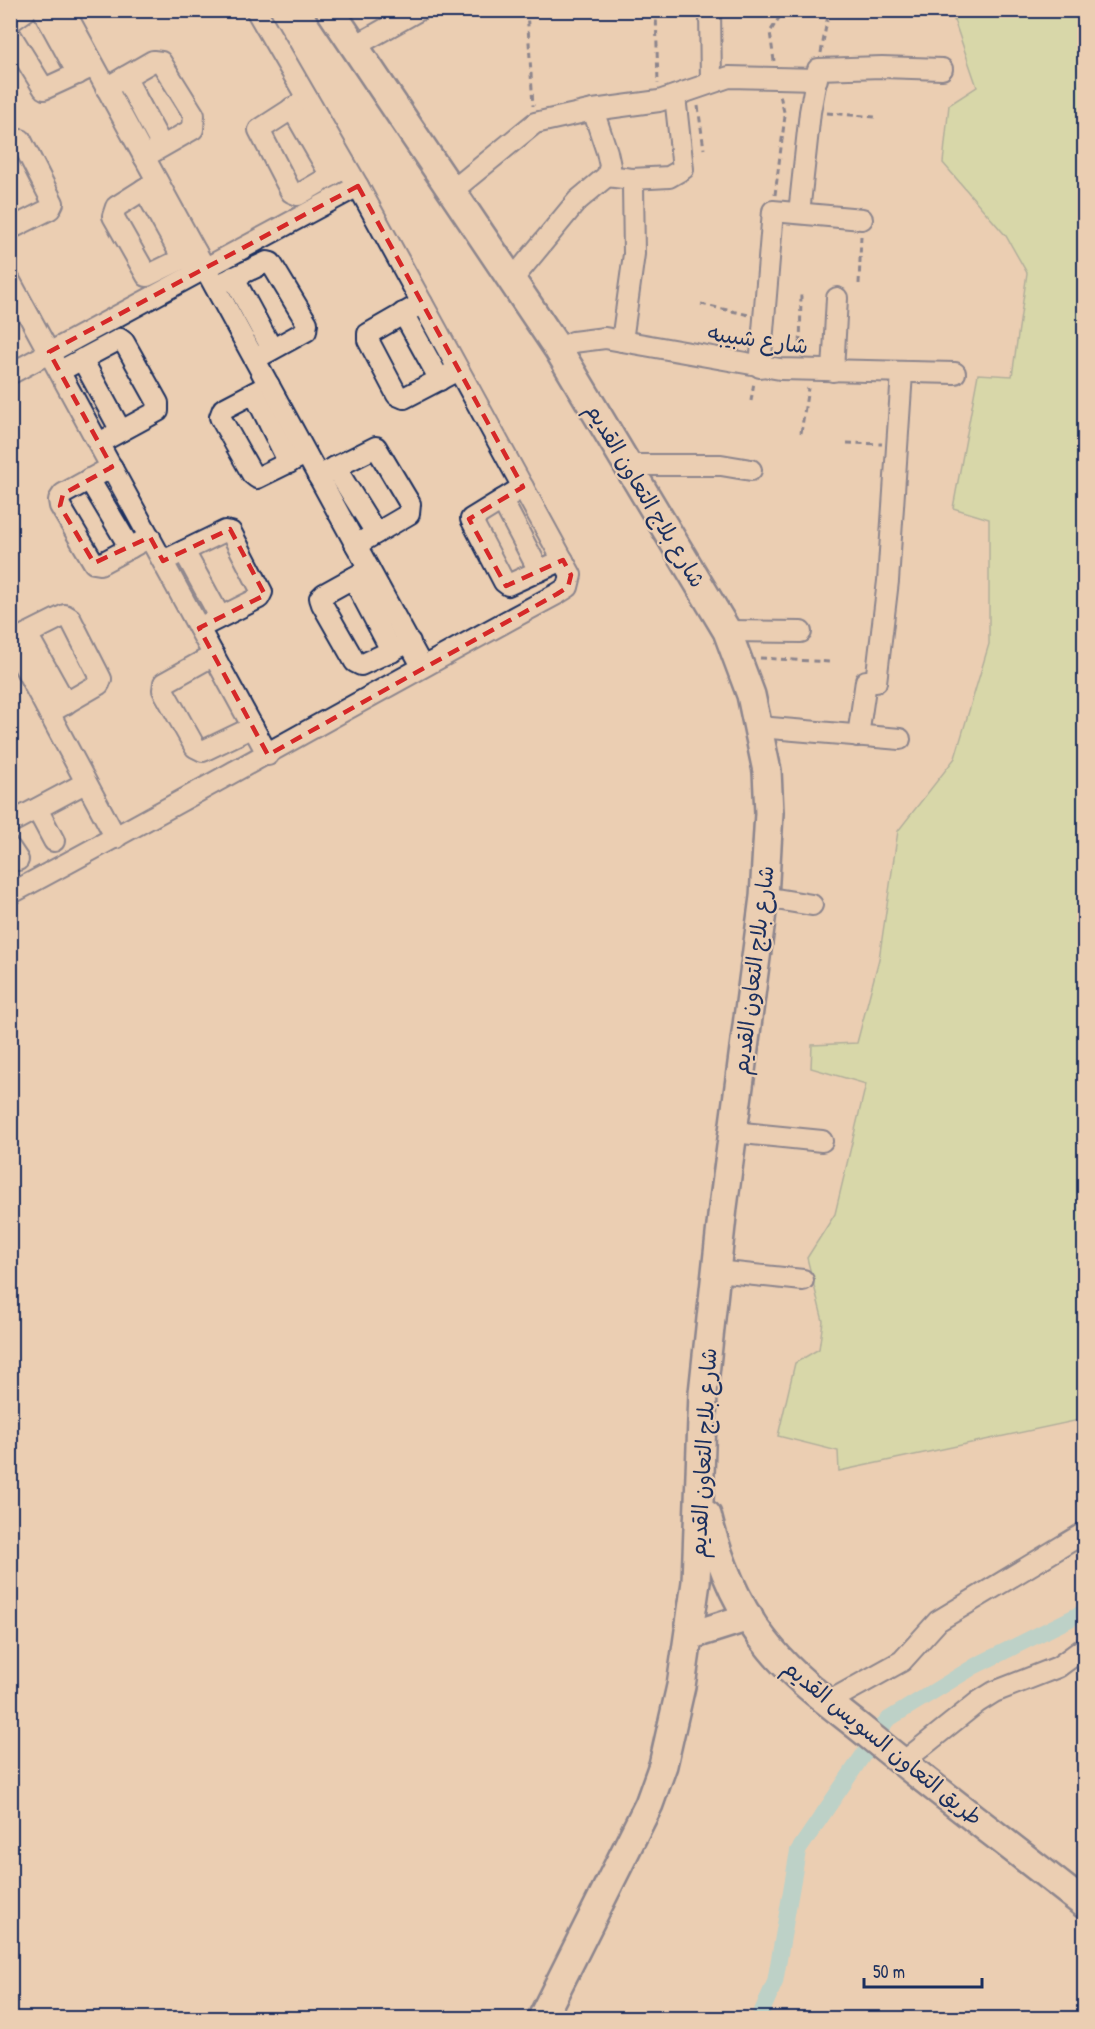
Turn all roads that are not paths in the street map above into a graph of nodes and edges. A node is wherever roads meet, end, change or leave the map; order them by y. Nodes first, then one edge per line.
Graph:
1 (27, 10) edge
2 (43, 10) edge
3 (64, 10) edge
4 (256, 10) edge
5 (330, 10) edge
6 (419, 10) edge
7 (710, 10) edge
8 (10, 22) edge
9 (10, 34) edge
10 (355, 46) junction
11 (942, 69) dead end
12 (86, 70) junction
13 (818, 74) junction
14 (125, 77) junction
15 (703, 86) junction
16 (106, 88) junction
17 (667, 98) junction
18 (299, 104) junction
19 (593, 110) junction
20 (10, 140) edge
21 (162, 146) junction
22 (144, 157) junction
23 (338, 171) junction
24 (607, 176) junction
25 (632, 179) junction
26 (151, 185) junction
27 (358, 186) junction
28 (452, 190) junction
29 (799, 213) junction
30 (862, 219) road end
31 (12, 226) edge
32 (195, 260) junction
33 (234, 277) junction
34 (512, 280) junction
35 (10, 281) edge
36 (215, 286) junction
37 (837, 298) dead end
38 (422, 303) junction
39 (403, 314) junction
40 (622, 341) junction
41 (272, 349) junction
42 (558, 349) junction
43 (49, 352) junction
44 (82, 359) junction
45 (255, 359) junction
46 (760, 367) junction
47 (458, 370) junction
48 (60, 371) junction
49 (833, 371) junction
50 (902, 372) junction
51 (955, 373) dead end
52 (10, 374) edge
53 (440, 380) junction
54 (261, 389) junction
55 (121, 431) junction
56 (99, 443) junction
57 (298, 458) junction
58 (629, 465) junction
59 (112, 467) junction
60 (751, 470) dead end
61 (327, 471) junction
62 (89, 479) junction
63 (523, 487) junction
64 (501, 500) junction
65 (376, 533) junction
66 (150, 537) junction
67 (356, 545) junction
68 (130, 548) junction
69 (184, 551) junction
70 (562, 560) junction
71 (163, 561) junction
72 (539, 571) junction
73 (361, 573) junction
74 (220, 617) junction
75 (199, 628) junction
76 (727, 631) junction
77 (801, 632) dead end
78 (16, 638) edge
79 (410, 642) junction
80 (392, 652) junction
81 (214, 655) junction
82 (422, 666) junction
83 (57, 708) junction
84 (253, 727) junction
85 (759, 727) junction
86 (858, 736) junction
87 (900, 740) dead end
88 (268, 755) junction
89 (85, 783) junction
90 (38, 809) junction
91 (10, 823) edge
92 (116, 838) junction
93 (54, 841) dead end
94 (10, 894) edge
95 (764, 897) junction
96 (812, 904) dead end
97 (733, 1131) junction
98 (822, 1141) dead end
99 (716, 1271) junction
100 (803, 1280) dead end
101 (702, 1481) junction
102 (1084, 1533) edge
103 (748, 1617) junction
104 (689, 1636) junction
105 (1084, 1648) edge
106 (834, 1706) junction
107 (902, 1761) junction
108 (1084, 1904) edge
109 (542, 2019) edge

1 - 8 street
2 - 12 street
3 - 12 street
4 - 18 street
5 - 10 street, شارع بلاج التعاون القديم
6 - 10 street
7 - 15 street
9 - 12 street
10 - 28 street, شارع بلاج التعاون القديم
11 - 13 street
12 - 16 street
13 - 15 street
13 - 29 street
14 - 16 street
14 - 21 street
14 - 21 street
15 - 17 street
16 - 22 street
17 - 19 street
17 - 25 street
18 - 23 street
18 - 23 street
19 - 24 street
19 - 28 street
20 - 31 street
21 - 22 street
22 - 26 street
23 - 27 street
24 - 25 street
24 - 34 street
25 - 40 street
26 - 32 street
26 - 32 street
27 - 32 street
27 - 38 street
28 - 34 street, شارع بلاج التعاون القديم
29 - 30 street
29 - 46 street
32 - 36 street
32 - 43 street
33 - 36 street
33 - 41 street
33 - 41 street
34 - 42 street, شارع بلاج التعاون القديم
35 - 43 street
36 - 45 street
37 - 49 street
38 - 39 street
38 - 47 street
39 - 53 street
39 - 53 street
40 - 42 street, شارع شبيبه
40 - 46 street, شارع شبيبه
41 - 45 street
42 - 58 street, شارع بلاج التعاون القديم
43 - 48 street
43 - 52 street
44 - 48 street
44 - 55 street
44 - 55 street
45 - 54 street
46 - 49 street, شارع شبيبه
47 - 53 street
47 - 63 street
48 - 56 street
49 - 50 street, شارع شبيبه
50 - 51 street, شارع شبيبه
50 - 86 street
54 - 57 street
54 - 57 street
55 - 56 street
56 - 59 street
57 - 61 street
58 - 60 street
58 - 76 street, شارع بلاج التعاون القديم
59 - 62 street
59 - 66 street
61 - 65 street
61 - 65 street
61 - 67 street
62 - 68 street
62 - 68 street
63 - 64 street
63 - 70 street
64 - 72 street
64 - 72 street
65 - 67 street
66 - 68 street
66 - 71 street
67 - 73 street
69 - 71 street
69 - 74 street
69 - 74 street
70 - 72 street
70 - 82 street
71 - 75 street
73 - 79 street
73 - 80 street
73 - 80 street
74 - 75 street
75 - 81 street
76 - 77 street
76 - 85 street, شارع بلاج التعاون القديم
78 - 83 street
78 - 83 street
79 - 80 street
79 - 82 street
81 - 84 street
81 - 84 street
82 - 88 street
83 - 89 street
84 - 88 street
85 - 86 street
85 - 95 street, شارع بلاج التعاون القديم
86 - 87 street
88 - 92 street
89 - 90 street
89 - 92 street
90 - 91 street
90 - 93 street
92 - 94 street
95 - 96 street
95 - 97 street, شارع بلاج التعاون القديم
97 - 98 street
97 - 99 street, شارع بلاج التعاون القديم
99 - 100 street
99 - 101 street, شارع بلاج التعاون القديم
101 - 103 street, طريق التعاون السويس القديم
101 - 104 street, شارع بلاج التعاون القديم
102 - 106 street
103 - 104 street
103 - 106 street, طريق التعاون السويس القديم
104 - 109 street, شارع بلاج التعاون القديم
105 - 107 street
106 - 107 street, طريق التعاون السويس القديم
107 - 108 street, طريق التعاون السويس القديم

